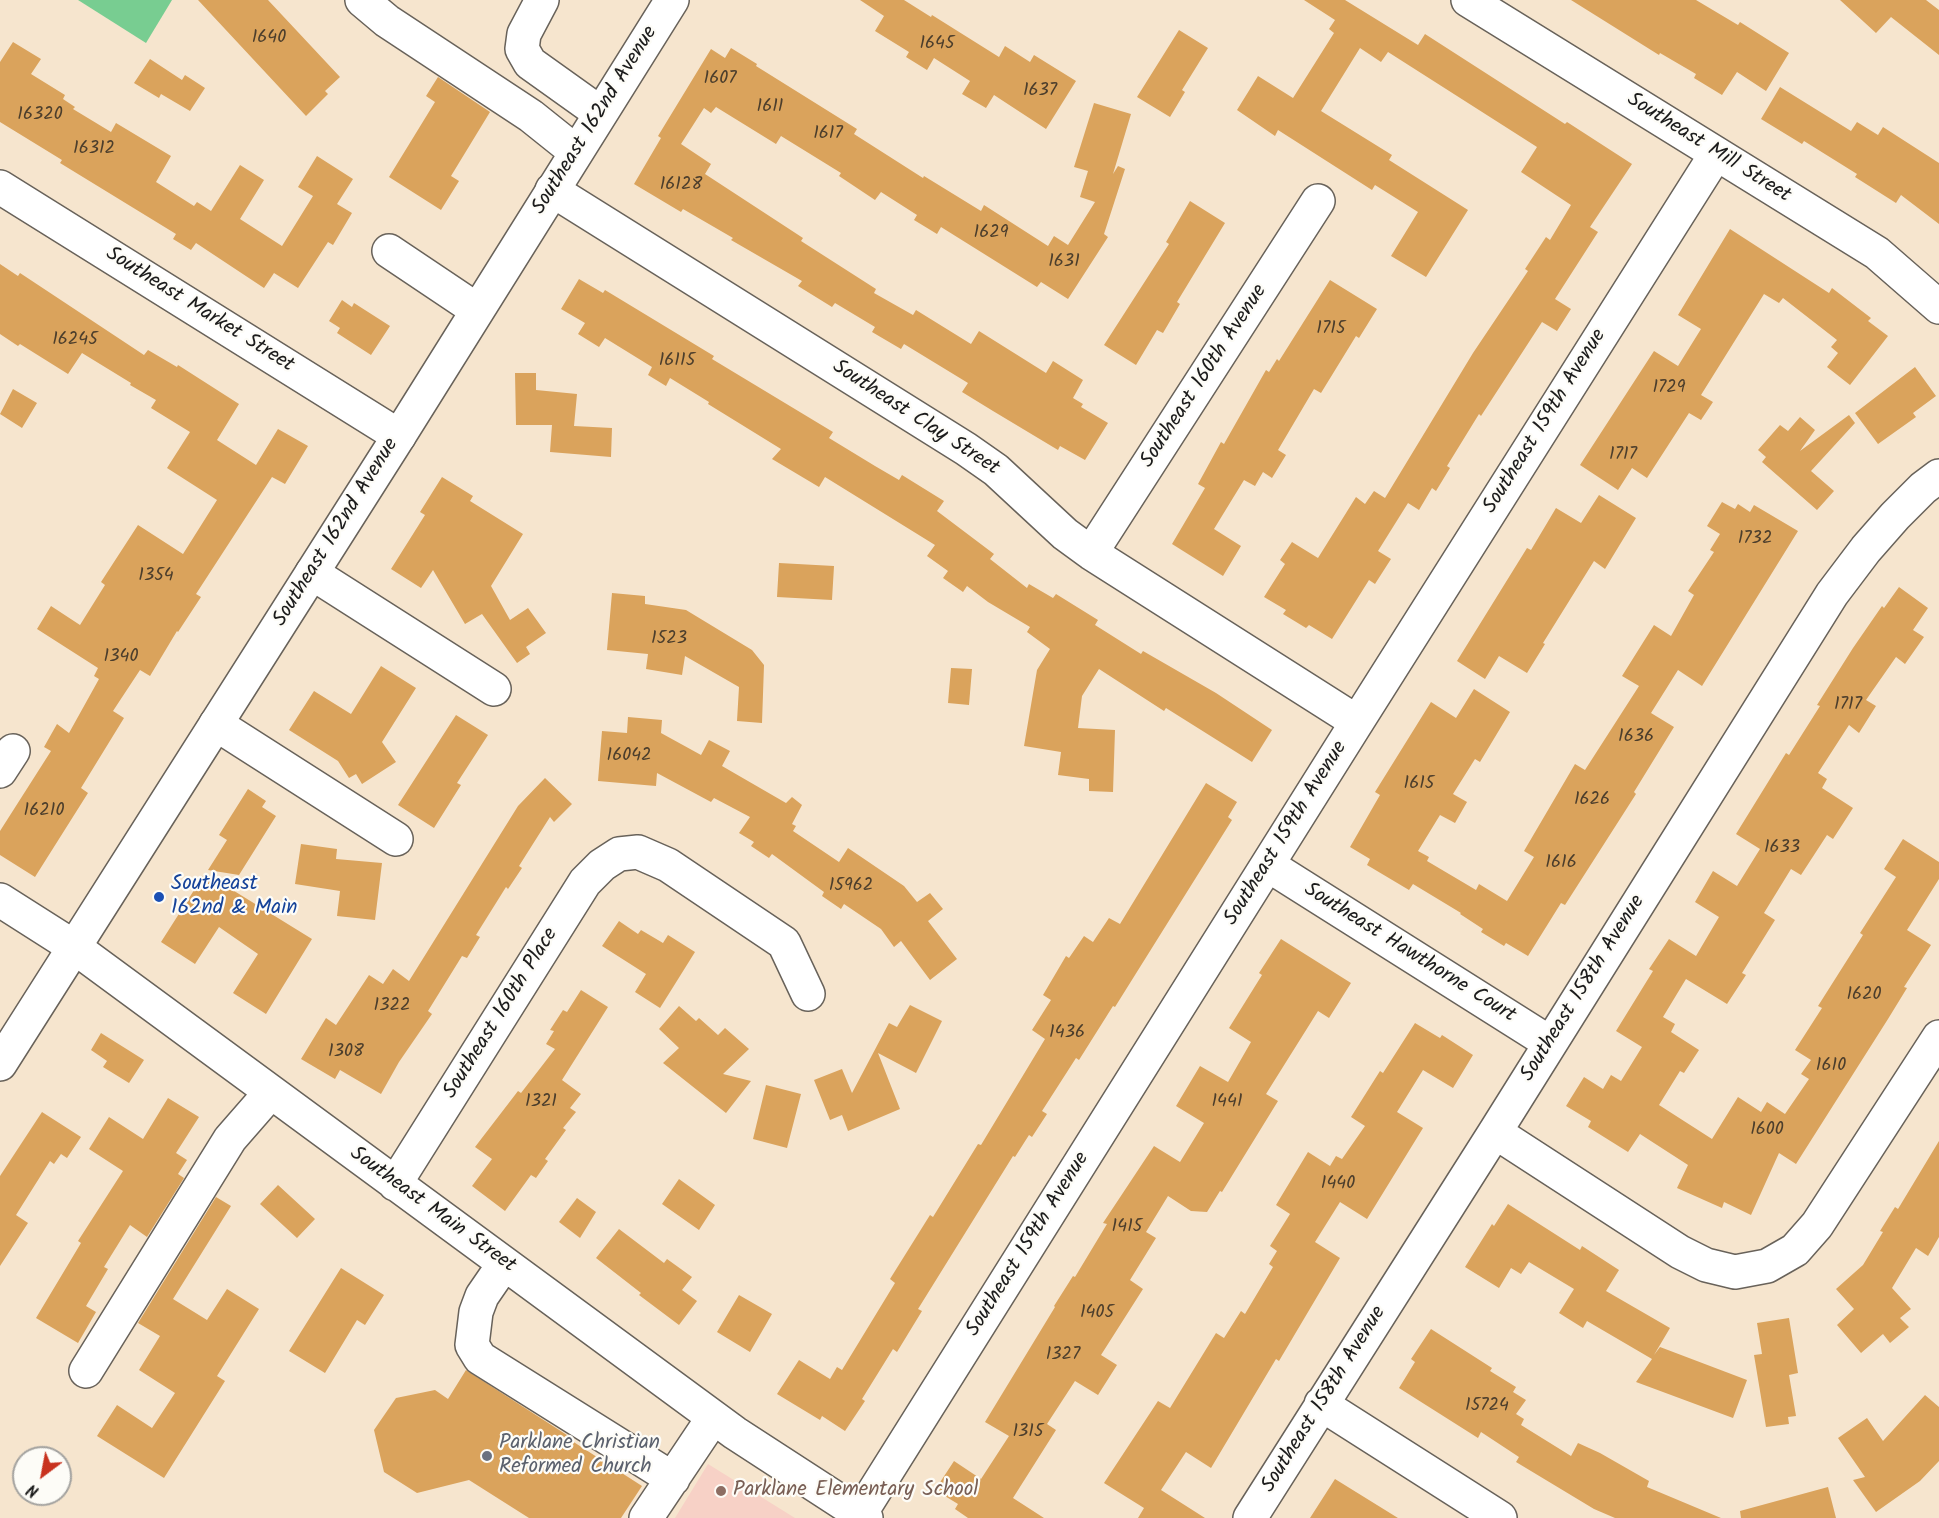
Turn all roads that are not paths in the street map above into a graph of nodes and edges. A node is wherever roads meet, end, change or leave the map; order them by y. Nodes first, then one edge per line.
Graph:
1 (362, 0) edge
2 (542, 0) edge
3 (672, 0) edge
4 (1468, 0) edge
5 (600, 113) junction
6 (576, 152) junction
7 (1716, 154) junction
8 (0, 187) edge
9 (552, 190) junction
10 (1318, 201) dead end
11 (389, 251) dead end
12 (1939, 308) edge
13 (477, 310) junction
14 (399, 435) junction
15 (1939, 476) edge
16 (1091, 553) junction
17 (312, 573) junction
18 (494, 689) dead end
19 (1357, 722) junction
20 (216, 724) junction
21 (396, 839) dead end
22 (1268, 865) junction
23 (0, 900) edge
24 (74, 947) junction
25 (808, 994) dead end
26 (1939, 1037) edge
27 (1550, 1043) junction
28 (0, 1064) edge
29 (271, 1092) junction
30 (1495, 1132) junction
31 (395, 1184) junction
32 (504, 1264) junction
33 (86, 1371) dead end
34 (1321, 1404) junction
35 (713, 1418) junction
36 (674, 1479) junction
37 (863, 1516) edge
38 (646, 1518) edge
39 (1250, 1518) edge
40 (1500, 1518) edge

1 - 6 street
2 - 5 street
3 - 5 street, Southeast 162nd Avenue
4 - 7 street, Southeast Mill Street
5 - 6 street, Southeast 162nd Avenue
6 - 9 street, Southeast 162nd Avenue
7 - 12 street, Southeast Mill Street
7 - 19 street, Southeast 159th Avenue
8 - 14 street, Southeast Market Street
9 - 13 street, Southeast 162nd Avenue
9 - 16 street, Southeast Clay Street
10 - 16 street, Southeast 160th Avenue
11 - 13 street
13 - 14 street, Southeast 162nd Avenue
14 - 17 street, Southeast 162nd Avenue
15 - 27 street, Southeast 158th Avenue
16 - 19 street, Southeast Clay Street
17 - 18 street
17 - 20 street, Southeast 162nd Avenue
19 - 22 street, Southeast 159th Avenue
20 - 21 street
20 - 24 street, Southeast 162nd Avenue
22 - 27 street, Southeast Hawthorne Court
22 - 37 street, Southeast 159th Avenue
23 - 24 street, Southeast Main Street
24 - 28 street, Southeast 162nd Avenue
24 - 29 street, Southeast Main Street
25 - 31 street, Southeast 160th Place
26 - 30 street
27 - 30 street, Southeast 158th Avenue
29 - 31 street, Southeast Main Street
29 - 33 street
30 - 34 street, Southeast 158th Avenue
31 - 32 street, Southeast Main Street
32 - 35 street, Southeast Main Street
32 - 36 street
34 - 39 street, Southeast 158th Avenue
34 - 40 street
35 - 36 street
35 - 37 street, Southeast Main Street
36 - 38 street

